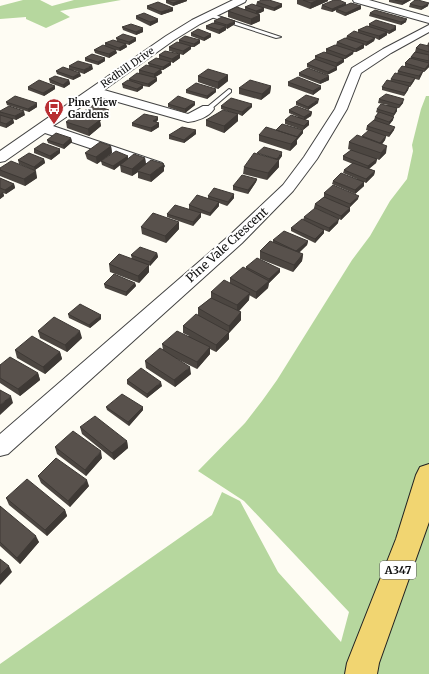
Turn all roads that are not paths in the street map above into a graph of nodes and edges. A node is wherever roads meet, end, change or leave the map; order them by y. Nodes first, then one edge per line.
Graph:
1 (241, 0) edge
2 (358, 0) edge
3 (210, 15) junction
4 (429, 20) edge
5 (429, 28) edge
6 (278, 37) dead end
7 (229, 90) dead end
8 (94, 91) junction
9 (208, 109) joint
10 (42, 127) junction
11 (0, 158) edge
12 (157, 166) edge
13 (0, 447) edge
14 (429, 475) edge
15 (361, 674) edge

1 - 3 street, Redhill Drive
2 - 4 street
3 - 6 lane
3 - 8 street, Redhill Drive
5 - 13 street, Pine Vale Crescent
7 - 9 lane
8 - 9 street
8 - 10 street, Redhill Drive
10 - 11 street, Redhill Drive
10 - 12 street
14 - 15 main road, A347

